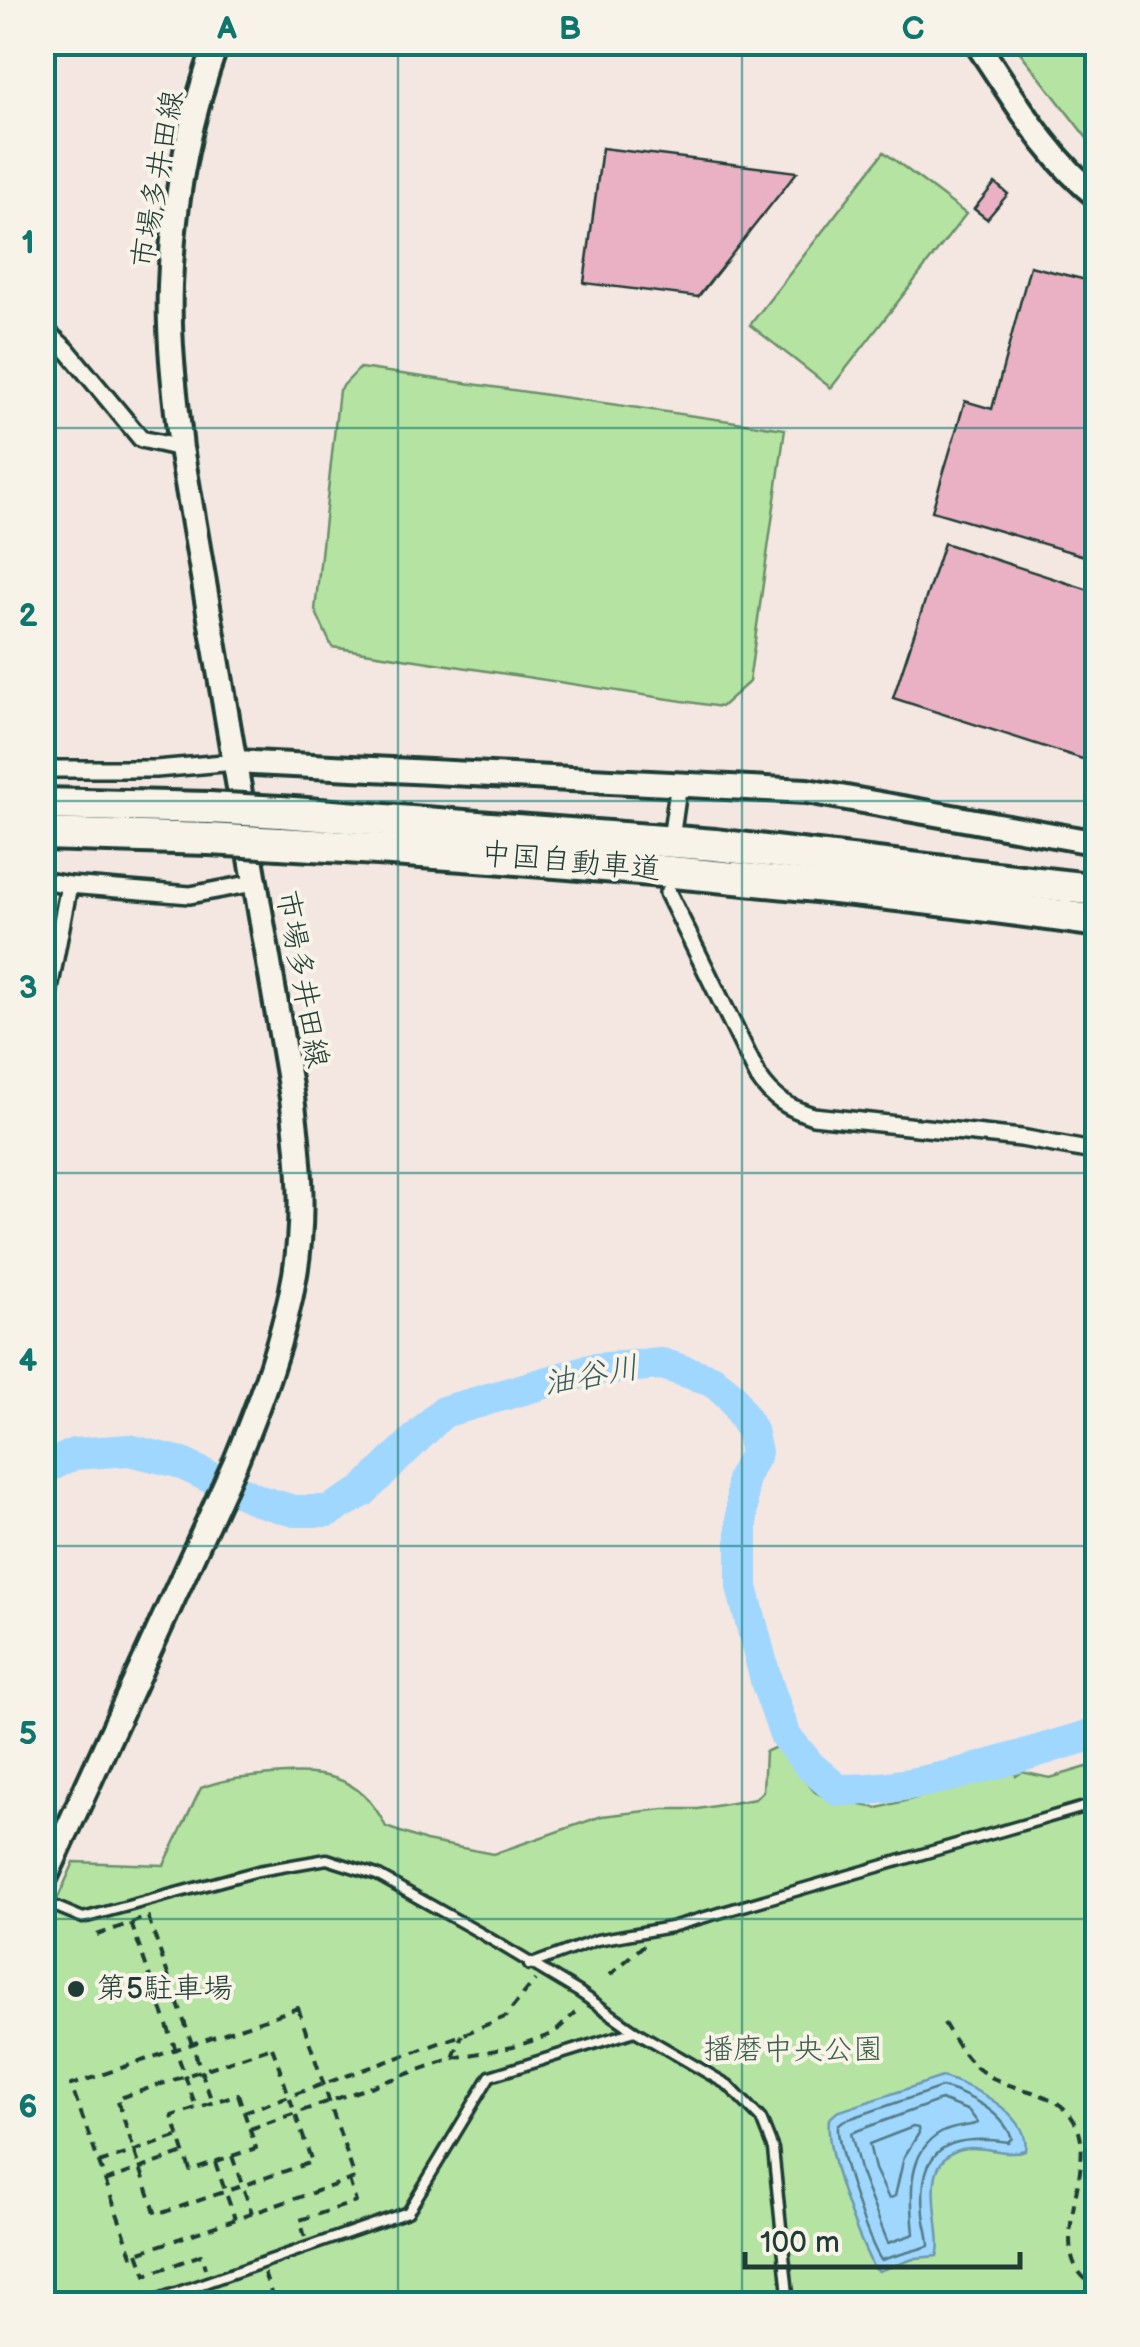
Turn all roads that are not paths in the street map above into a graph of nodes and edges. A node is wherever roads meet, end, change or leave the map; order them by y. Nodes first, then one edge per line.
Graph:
1 (217, 42) edge
2 (976, 42) edge
3 (1098, 198) edge
4 (42, 328) edge
5 (181, 448) junction
6 (235, 762) junction
7 (42, 770) edge
8 (679, 783) junction
9 (42, 804) edge
10 (280, 828) junction
11 (672, 832) dead end
12 (42, 834) edge
13 (1098, 843) edge
14 (42, 880) edge
15 (254, 882) junction
16 (69, 886) junction
17 (1098, 890) edge
18 (668, 894) dead end
19 (1098, 921) edge
20 (42, 1026) edge
21 (1098, 1152) edge
22 (1098, 1803) edge
23 (42, 1885) edge
24 (42, 1900) edge
25 (530, 1965) junction
26 (635, 2031) junction
27 (144, 2304) edge
28 (789, 2304) edge

1 - 5 main road, 市場多井田線
2 - 3 main road
4 - 5 street
5 - 6 main road, 市場多井田線
6 - 7 street
6 - 8 main road
6 - 15 main road, 市場多井田線
8 - 11 street
8 - 13 main road
9 - 10 highway, 中国自動車道, bridge
10 - 12 highway, 中国自動車道, bridge
10 - 17 highway, 中国自動車道
10 - 19 highway, 中国自動車道
14 - 16 street
15 - 16 street
15 - 23 main road, 市場多井田線
16 - 20 street
18 - 21 street
22 - 25 lane
24 - 25 lane
25 - 26 lane
26 - 27 lane
26 - 28 lane

